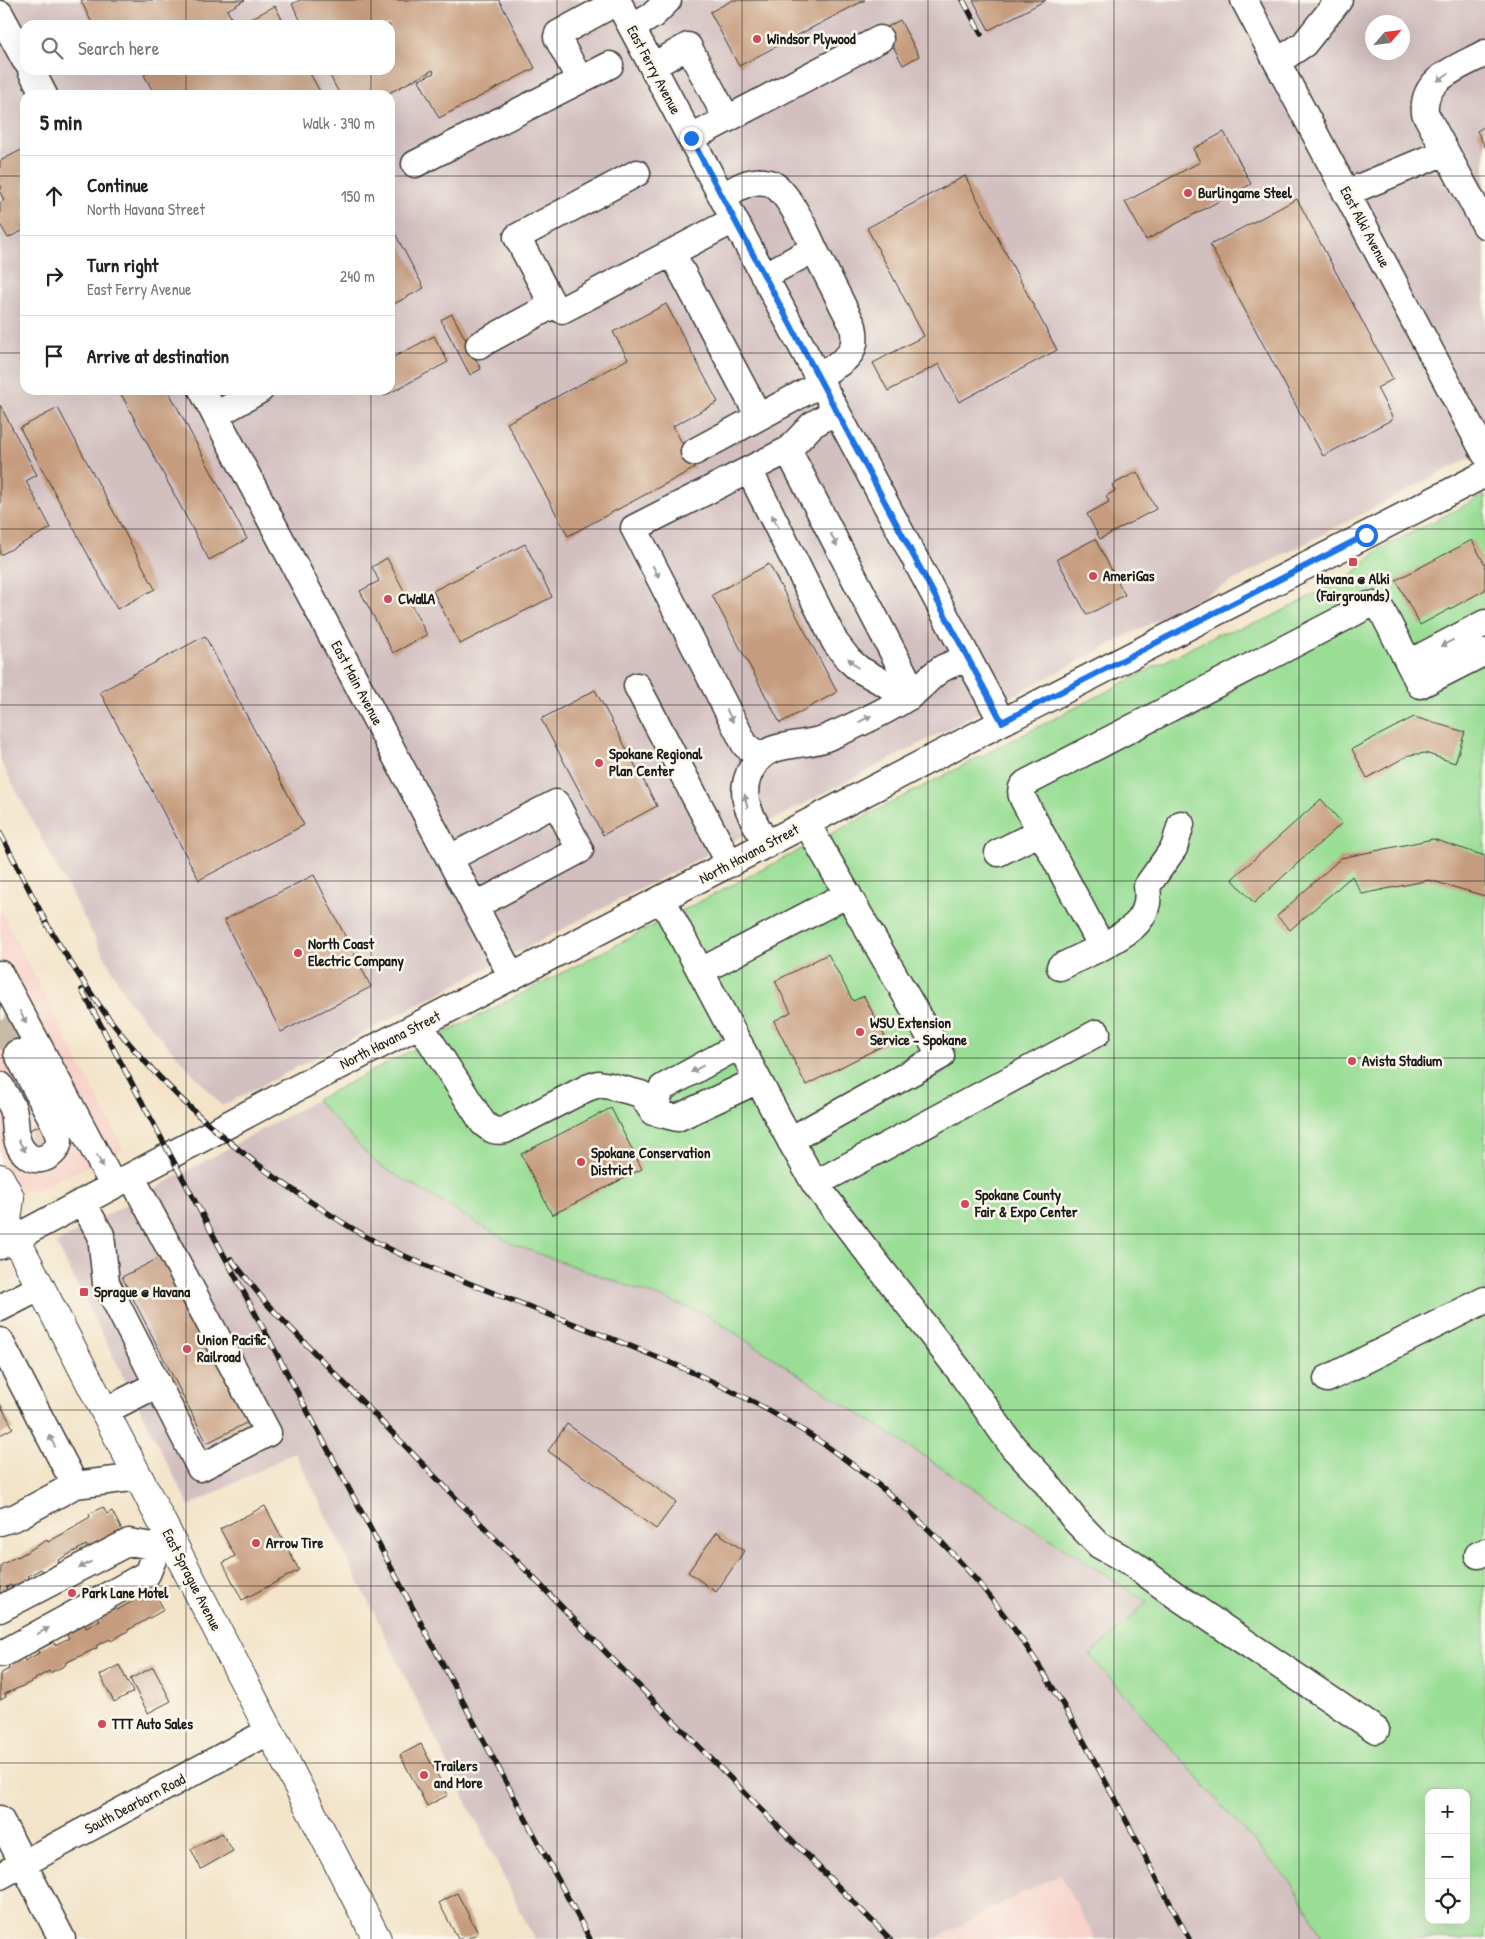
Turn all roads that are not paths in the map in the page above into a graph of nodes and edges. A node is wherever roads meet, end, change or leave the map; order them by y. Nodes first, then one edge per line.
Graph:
1 (668, 0) edge
2 (1244, 0) edge
3 (1339, 0) edge
4 (618, 1) edge
5 (0, 14) edge
6 (632, 28) junction
7 (880, 39) dead end
8 (20, 51) edge
9 (1485, 53) edge
10 (1276, 62) junction
11 (610, 65) dead end
12 (653, 66) junction
13 (34, 75) edge
14 (580, 80) junction
15 (41, 90) edge
16 (727, 119) junction
17 (691, 138) junction
18 (1445, 152) junction
19 (415, 164) dead end
20 (637, 173) dead end
21 (1346, 193) junction
22 (722, 196) junction
23 (734, 220) junction
24 (1485, 226) edge
25 (814, 248) junction
26 (672, 253) junction
27 (764, 276) junction
28 (553, 305) junction
29 (479, 344) dead end
30 (820, 380) junction
31 (205, 395) edge
32 (251, 395) edge
33 (836, 411) junction
34 (216, 415) junction
35 (759, 417) junction
36 (788, 450) junction
37 (694, 452) dead end
38 (1485, 454) edge
39 (749, 470) junction
40 (1485, 474) edge
41 (1485, 623) edge
42 (1485, 652) edge
43 (968, 658) junction
44 (1414, 674) junction
45 (637, 686) dead end
46 (911, 695) junction
47 (1002, 722) junction
48 (760, 757) junction
49 (807, 824) junction
50 (1181, 824) dead end
51 (1040, 832) junction
52 (767, 845) junction
53 (998, 853) dead end
54 (450, 858) junction
55 (730, 864) junction
56 (848, 894) junction
57 (662, 899) junction
58 (475, 906) junction
59 (1102, 946) junction
60 (1060, 967) dead end
61 (701, 971) junction
62 (0, 974) edge
63 (512, 977) junction
64 (420, 1025) junction
65 (1097, 1033) dead end
66 (740, 1045) junction
67 (17, 1053) tunnel mouth
68 (758, 1080) junction
69 (0, 1085) edge
70 (653, 1112) junction
71 (790, 1140) junction
72 (0, 1178) edge
73 (122, 1181) junction
74 (815, 1184) junction
75 (82, 1202) junction
76 (6, 1231) edge
77 (41, 1287) junction
78 (1485, 1300) edge
79 (0, 1308) edge
80 (0, 1341) edge
81 (1328, 1379) dead end
82 (158, 1384) junction
83 (105, 1411) junction
84 (138, 1477) junction
85 (75, 1485) junction
86 (0, 1522) edge
87 (164, 1543) junction
88 (0, 1609) edge
89 (0, 1653) edge
90 (1376, 1730) dead end
91 (270, 1731) junction
92 (0, 1819) edge
93 (24, 1864) junction
94 (0, 1876) edge
95 (62, 1939) edge
96 (377, 1939) edge

1 - 6 street
2 - 10 street, East Alki Avenue
3 - 10 street
4 - 6 street, East Ferry Avenue
4 - 14 street
5 - 8 street
6 - 12 street, East Ferry Avenue
7 - 16 street
9 -> 18 street
10 - 21 street, East Alki Avenue
11 - 14 street
12 - 16 street
12 - 17 street, East Ferry Avenue
13 - 15 street
14 - 19 street
16 - 17 street
17 - 22 street, East Ferry Avenue
18 - 21 street
18 - 24 street
20 - 28 street
21 - 38 street, East Alki Avenue
22 - 23 street, East Ferry Avenue
22 - 25 street
23 - 26 street
23 - 27 street, East Ferry Avenue
25 - 27 street
25 - 30 street
26 - 28 street
26 - 35 street
27 - 30 street, East Ferry Avenue
28 - 29 street
30 - 33 street, East Ferry Avenue
30 - 35 street
31 - 34 street, East Main Avenue
32 - 34 street
33 - 36 street
33 - 43 street, East Ferry Avenue
34 - 54 street, East Main Avenue
35 - 37 street
36 - 39 street
36 -> 46 street
46 -> 39 street
39 -> 48 street
40 - 47 street, North Havana Street
41 -> 44 street
42 - 44 street
43 - 46 street
43 - 47 street, East Ferry Avenue
44 - 51 street
45 - 55 street
48 -> 46 street
47 - 49 street, North Havana Street
52 -> 48 street
49 - 52 street, North Havana Street
49 - 56 street
50 - 59 street
51 - 53 street
51 - 59 street
52 - 55 street, North Havana Street
54 - 58 street, East Main Avenue
54 - 58 street
55 - 57 street, North Havana Street
56 - 61 street
56 - 71 street
57 - 61 street
57 - 63 street, North Havana Street
58 - 63 street, East Main Avenue
59 - 60 street
61 - 66 street
62 -> 73 street
63 - 64 street, North Havana Street
64 - 70 street
64 - 73 street, North Havana Street
65 - 74 street
66 - 68 street
66 -> 70 street
69 -> 67 street
68 - 70 street
68 - 71 street
71 - 74 street
72 - 76 main road
73 - 75 street, North Havana Street
73 - 82 street
74 - 90 street
75 - 76 street, North Havana Street
75 - 82 street
76 - 77 main road, East Sprague Avenue
77 - 79 street
77 - 83 main road, East Sprague Avenue
78 - 81 street
85 -> 80 street
82 - 83 street
83 - 84 main road, East Sprague Avenue
84 - 85 street
84 - 87 main road, East Sprague Avenue
85 - 86 street
87 -> 88 street
89 -> 87 street
87 - 91 main road, East Sprague Avenue
91 - 93 street, South Dearborn Road
91 - 96 main road, East Sprague Avenue
92 - 93 street
93 - 94 street, South Dearborn Road
93 - 95 street

